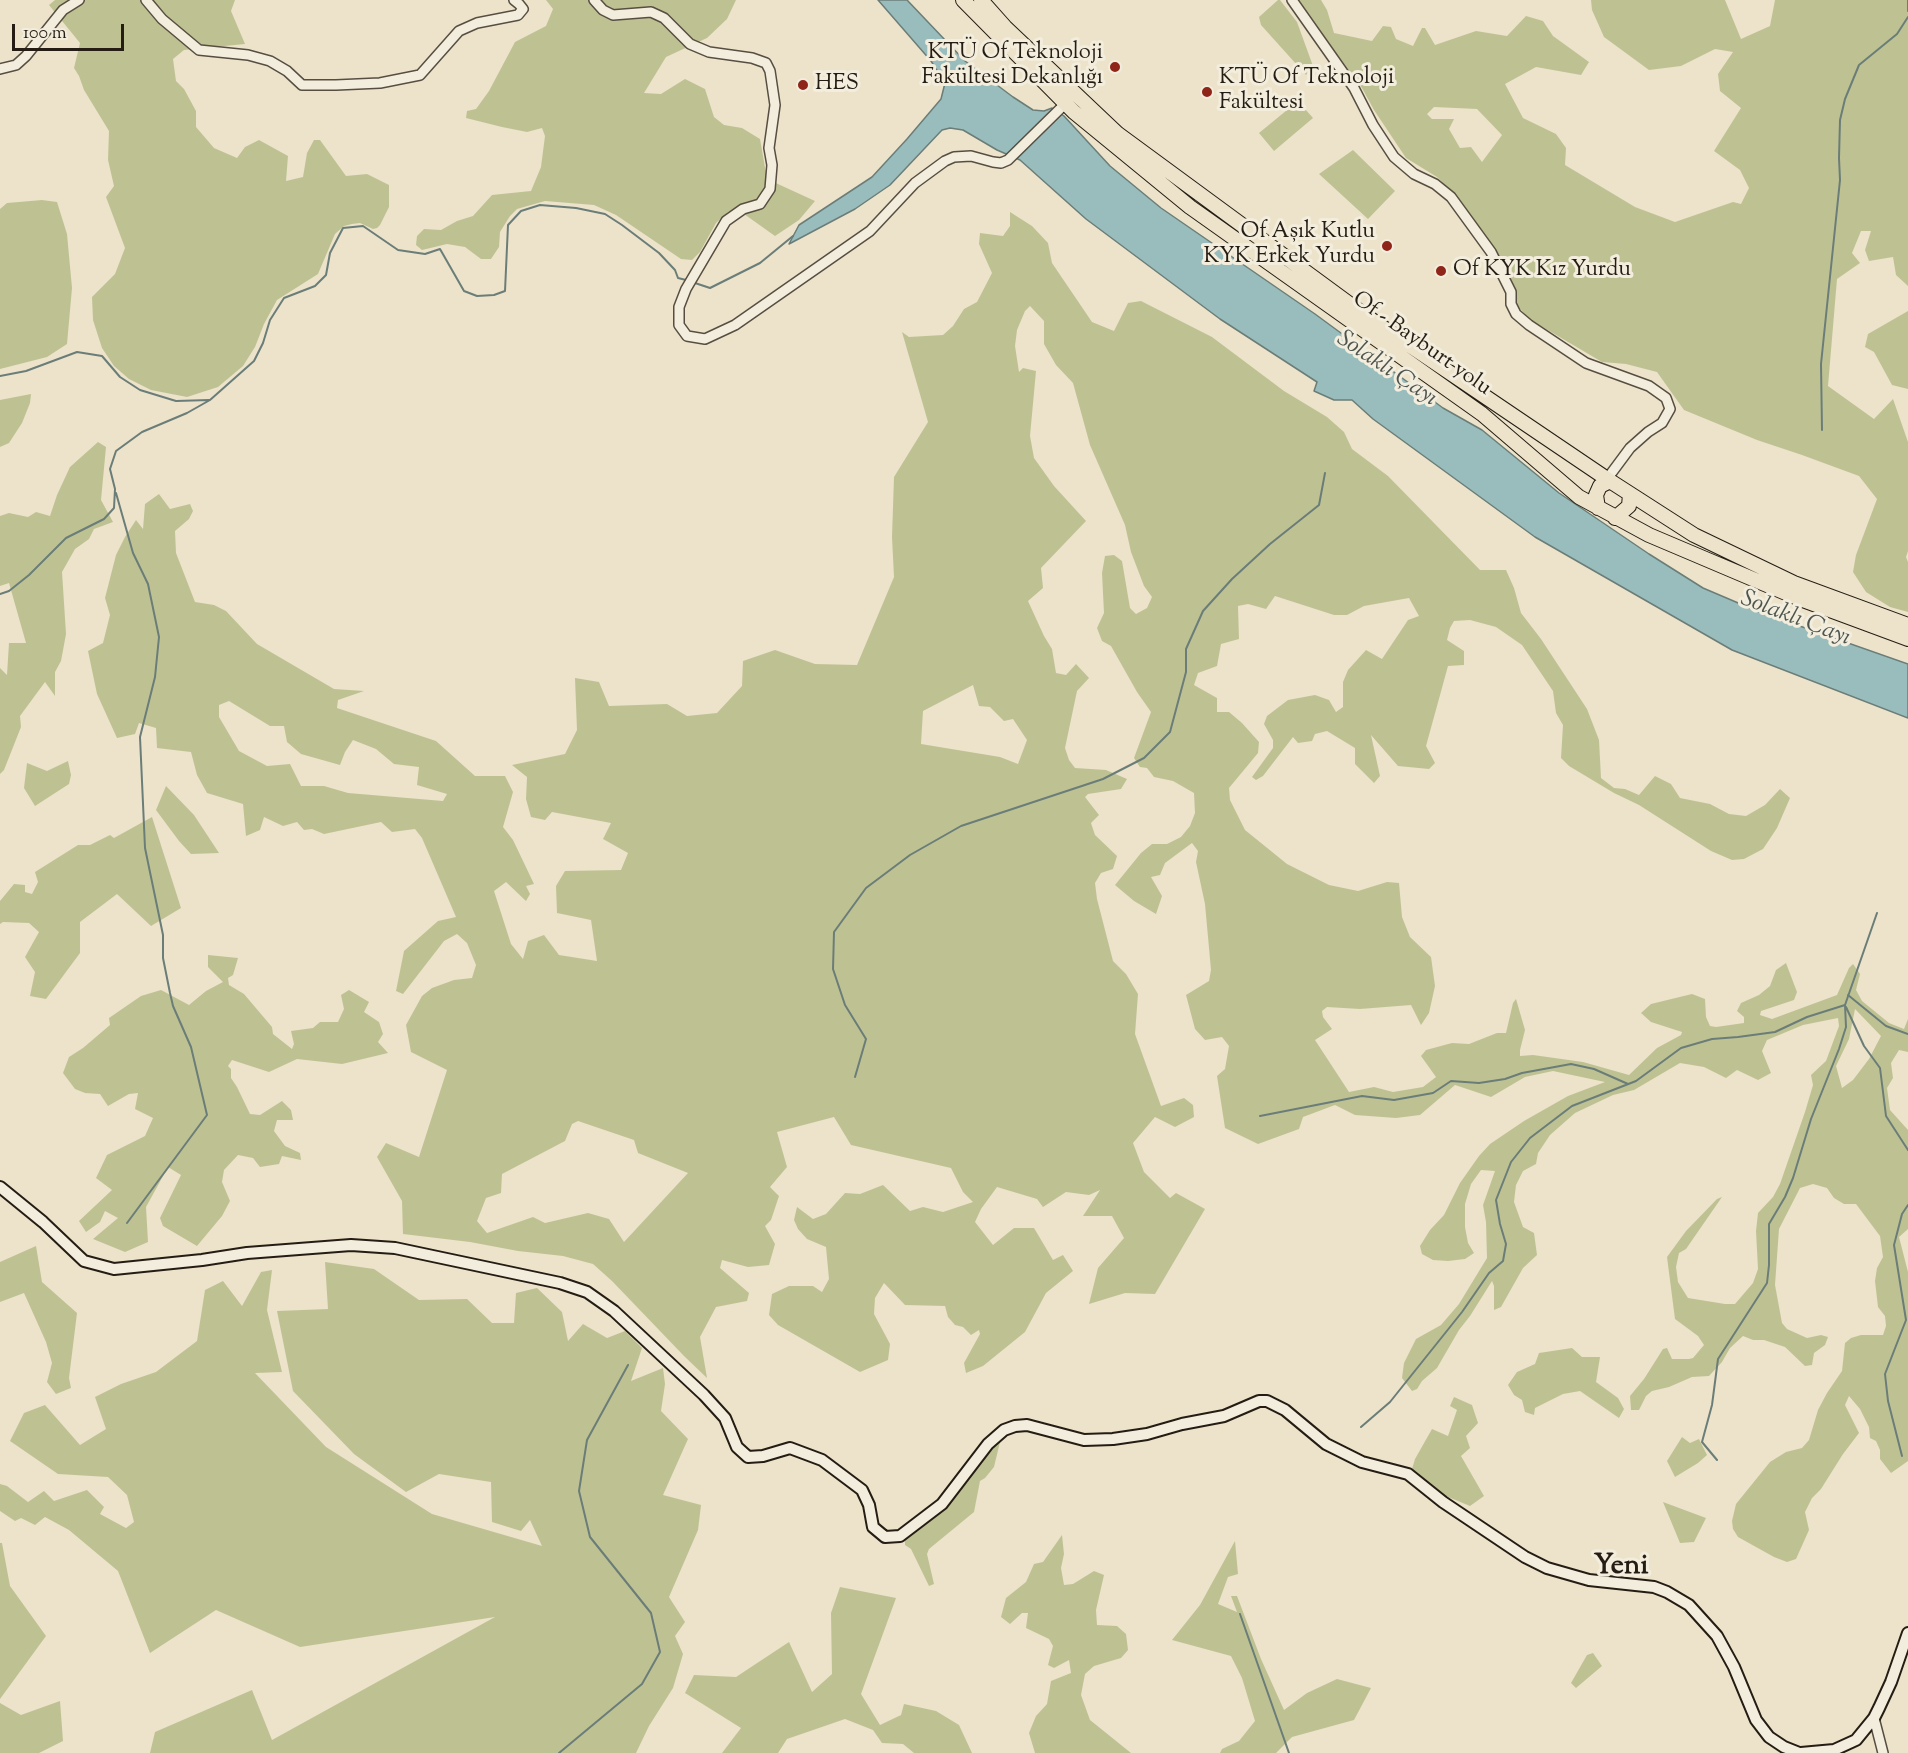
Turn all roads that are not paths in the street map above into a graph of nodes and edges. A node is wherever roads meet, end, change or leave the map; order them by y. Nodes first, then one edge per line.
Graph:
1 (79, 0) edge
2 (146, 0) edge
3 (514, 0) edge
4 (594, 0) edge
5 (963, 0) edge
6 (981, 0) edge
7 (1292, 0) edge
8 (0, 69) edge
9 (1063, 106) junction
10 (1609, 480) junction
11 (1630, 494) junction
12 (1598, 508) junction
13 (1615, 518) junction
14 (1908, 625) edge
15 (1908, 639) edge
16 (0, 1187) edge
17 (1908, 1633) edge
18 (1875, 1718) junction
19 (1800, 1753) edge
20 (1883, 1753) edge

1 - 8 street
2 - 3 street
4 - 9 street
5 - 9 highway, Of - Bayburt yolu
6 - 10 highway, Of - Bayburt yolu
7 - 10 street
9 - 12 highway, Of - Bayburt yolu
10 - 11 highway, Of - Bayburt yolu
10 - 12 highway
11 - 13 highway
11 - 14 highway, Of - Bayburt yolu
12 - 13 highway, Of - Bayburt yolu
13 - 15 highway, Of - Bayburt yolu
16 - 19 main road
17 - 18 main road
18 - 19 main road
18 - 20 street

